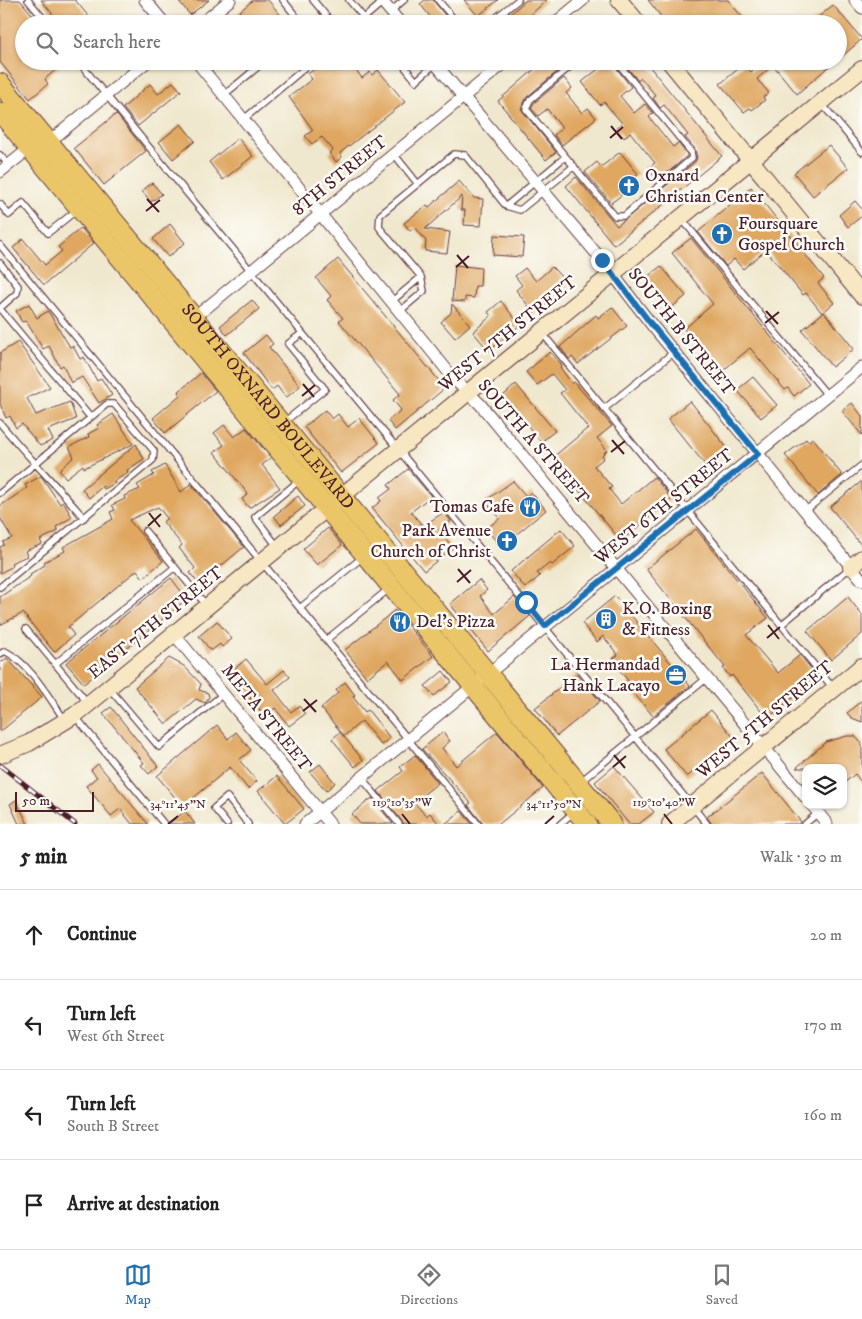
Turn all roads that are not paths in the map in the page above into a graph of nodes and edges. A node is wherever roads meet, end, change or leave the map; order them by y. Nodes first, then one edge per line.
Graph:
1 (28, 0) edge
2 (146, 0) edge
3 (230, 0) edge
4 (283, 0) edge
5 (313, 0) edge
6 (349, 0) edge
7 (404, 0) edge
8 (438, 0) edge
9 (518, 0) edge
10 (583, 0) edge
11 (619, 0) edge
12 (856, 0) edge
13 (385, 4) edge
14 (862, 8) edge
15 (40, 15) edge
16 (158, 15) edge
17 (211, 15) edge
18 (295, 15) edge
19 (326, 15) edge
20 (362, 15) edge
21 (368, 15) edge
22 (394, 15) edge
23 (450, 15) edge
24 (499, 15) edge
25 (565, 15) edge
26 (631, 15) edge
27 (862, 68) edge
28 (85, 70) edge
29 (137, 70) edge
30 (204, 70) edge
31 (254, 70) edge
32 (302, 70) edge
33 (407, 70) edge
34 (427, 70) edge
35 (440, 70) edge
36 (497, 70) edge
37 (566, 70) edge
38 (623, 70) edge
39 (676, 70) edge
40 (0, 83) edge
41 (224, 94) junction
42 (106, 95) junction
43 (463, 97) junction
44 (821, 102) junction
45 (0, 112) edge
46 (244, 119) junction
47 (49, 142) junction
48 (30, 148) junction
49 (862, 152) edge
50 (394, 154) junction
51 (0, 156) edge
52 (565, 156) junction
53 (751, 160) junction
54 (574, 166) junction
55 (4, 169) edge
56 (534, 182) junction
57 (418, 184) junction
58 (543, 192) junction
59 (0, 204) edge
60 (506, 206) junction
61 (79, 207) junction
62 (321, 214) junction
63 (681, 218) junction
64 (0, 245) edge
65 (0, 263) edge
66 (250, 272) junction
67 (613, 275) junction
68 (421, 277) junction
69 (862, 296) edge
70 (391, 302) junction
71 (0, 308) edge
72 (399, 312) junction
73 (194, 318) junction
74 (542, 332) junction
75 (301, 334) junction
76 (674, 352) junction
77 (862, 367) edge
78 (467, 392) junction
79 (828, 396) junction
80 (604, 409) junction
81 (90, 418) junction
82 (0, 423) edge
83 (282, 424) junction
84 (397, 448) junction
85 (758, 454) junction
86 (34, 464) junction
87 (862, 465) edge
88 (302, 478) junction
89 (0, 493) edge
90 (333, 502) junction
91 (688, 510) junction
92 (805, 511) junction
93 (84, 518) junction
94 (145, 531) dead end
95 (279, 548) junction
96 (365, 555) junction
97 (262, 562) junction
98 (856, 563) edge
99 (175, 567) junction
100 (617, 569) junction
101 (862, 580) edge
102 (392, 586) junction
103 (0, 587) edge
104 (208, 607) junction
105 (300, 608) junction
106 (781, 625) junction
107 (545, 626) junction
108 (26, 629) dead end
109 (174, 634) junction
110 (326, 640) junction
111 (0, 654) edge
112 (55, 664) junction
113 (861, 668) edge
114 (488, 673) junction
115 (707, 678) junction
116 (473, 685) junction
117 (108, 688) junction
118 (833, 688) junction
119 (223, 694) junction
120 (88, 704) junction
121 (70, 718) junction
122 (636, 736) junction
123 (408, 739) junction
124 (763, 747) junction
125 (0, 755) edge
126 (361, 777) junction
127 (578, 783) junction
128 (802, 793) edge
129 (692, 806) junction
130 (815, 809) edge
131 (320, 812) junction
132 (581, 818) edge
133 (164, 824) edge
134 (227, 824) edge
135 (248, 824) edge
136 (305, 824) edge
137 (330, 824) edge
138 (399, 824) edge
139 (478, 824) edge
140 (560, 824) edge
141 (612, 824) edge
142 (670, 824) edge
143 (707, 824) edge
144 (805, 824) edge
145 (827, 824) edge

1 - 15 lane
2 - 16 street
3 - 17 street
4 - 18 lane
5 - 19 lane
6 - 20 lane
7 - 13 lane
8 - 23 lane
9 - 24 lane
10 - 25 street
11 - 26 street
12 - 14 street
13 - 21 lane
13 - 22 street
27 - 44 street, WEST 7TH STREET
28 - 42 lane
29 - 42 street
30 - 41 street, SOUTH A STREET
31 - 41 lane
32 - 46 lane
33 - 34 lane
35 - 43 street, SOUTH B STREET
36 - 43 street, 8TH STREET
37 - 52 lane
38 - 54 lane
39 - 53 street
40 - 47 main road, SOUTH OXNARD BOULEVARD
41 - 46 street, SOUTH A STREET
42 - 47 street
42 - 66 lane
43 - 50 street, 8TH STREET
43 - 56 street, SOUTH B STREET
44 - 49 lane
44 - 53 street, WEST 7TH STREET
45 - 48 main road, SOUTH OXNARD BOULEVARD
46 - 62 street, SOUTH A STREET
47 - 48 main road
47 - 73 main road, SOUTH OXNARD BOULEVARD
48 - 55 street
48 - 61 main road, SOUTH OXNARD BOULEVARD
50 - 57 lane
50 - 62 street, 8TH STREET
51 - 55 lane
52 - 54 lane
52 - 56 lane
53 - 63 street, WEST 7TH STREET
53 - 69 street
54 - 58 lane
56 - 58 street, SOUTH B STREET
56 - 60 lane
57 - 60 lane
57 - 68 lane
58 - 60 lane
58 - 67 street, SOUTH B STREET
59 - 61 lane
61 - 88 main road, SOUTH OXNARD BOULEVARD
62 - 66 street, 8TH STREET
62 - 70 street, SOUTH A STREET
63 - 67 street, WEST 7TH STREET
63 - 79 lane
64 - 97 lane
65 - 71 lane
66 - 73 street, 8TH STREET
66 - 75 lane
67 - 74 street, WEST 7TH STREET
67 - 76 street, SOUTH B STREET
68 - 70 lane
68 - 72 lane
70 - 72 street, SOUTH A STREET
71 - 81 lane
72 - 78 street, SOUTH A STREET
73 - 83 main road, SOUTH OXNARD BOULEVARD
74 - 78 street, WEST 7TH STREET
74 - 80 lane
75 - 83 lane
75 - 84 lane
76 - 80 lane
76 - 85 street, SOUTH B STREET
77 - 79 street, WEST 6TH STREET
78 - 84 street, WEST 7TH STREET
78 - 100 street, SOUTH A STREET
79 - 85 street, WEST 6TH STREET
80 - 91 lane
81 - 86 lane
81 - 93 lane
82 - 86 lane
83 - 90 main road, SOUTH OXNARD BOULEVARD
84 - 90 street, WEST 7TH STREET
84 - 107 lane
85 - 91 street, WEST 6TH STREET
85 - 92 street, SOUTH B STREET
86 - 89 lane
86 - 93 lane
87 - 92 lane
88 - 90 main road, SOUTH OXNARD BOULEVARD
88 - 95 lane
90 - 95 street, EAST 7TH STREET
90 - 96 main road, SOUTH OXNARD BOULEVARD
90 - 114 main road, SOUTH OXNARD BOULEVARD
91 - 100 street, WEST 6TH STREET
91 - 106 lane
92 - 98 street, SOUTH B STREET
93 - 103 lane
94 - 99 lane
95 - 97 street, EAST 7TH STREET
96 - 102 main road, SOUTH OXNARD BOULEVARD
96 - 105 lane
97 - 104 street, EAST 7TH STREET
97 - 105 lane
98 - 101 street, SOUTH B STREET
98 - 106 lane
99 - 104 lane
99 - 112 lane
100 - 107 street, WEST 6TH STREET
100 - 115 street, SOUTH A STREET
102 - 110 lane
102 - 116 main road, SOUTH OXNARD BOULEVARD
104 - 109 street, EAST 7TH STREET
105 - 110 lane
106 - 118 lane
107 - 114 street, WEST 6TH STREET
107 - 122 lane
108 - 112 lane
109 - 117 street, EAST 7TH STREET
109 - 119 street, META STREET
110 - 123 lane
111 - 121 lane
112 - 120 lane
113 - 118 street, WEST 5TH STREET
114 - 116 street, WEST 6TH STREET
114 - 127 main road, SOUTH OXNARD BOULEVARD
115 - 122 lane
115 - 124 street, SOUTH A STREET
116 - 123 street, WEST 6TH STREET
116 - 132 main road, SOUTH OXNARD BOULEVARD
117 - 119 lane
117 - 120 street, EAST 7TH STREET
118 - 124 street, WEST 5TH STREET
119 - 131 street, META STREET
120 - 121 street, EAST 7TH STREET
121 - 125 street, EAST 7TH STREET
121 - 133 lane
122 - 127 lane
122 - 129 lane
123 - 126 street, WEST 6TH STREET
123 - 139 lane
124 - 128 street, SOUTH A STREET
124 - 129 street, WEST 5TH STREET
126 - 131 street, WEST 6TH STREET
126 - 138 lane
127 - 141 main road, SOUTH OXNARD BOULEVARD
129 - 142 street, WEST 5TH STREET
129 - 143 lane
130 - 144 lane
130 - 145 street
131 - 136 street, WEST 6TH STREET
131 - 137 street, META STREET
132 - 140 lane
134 - 135 lane

